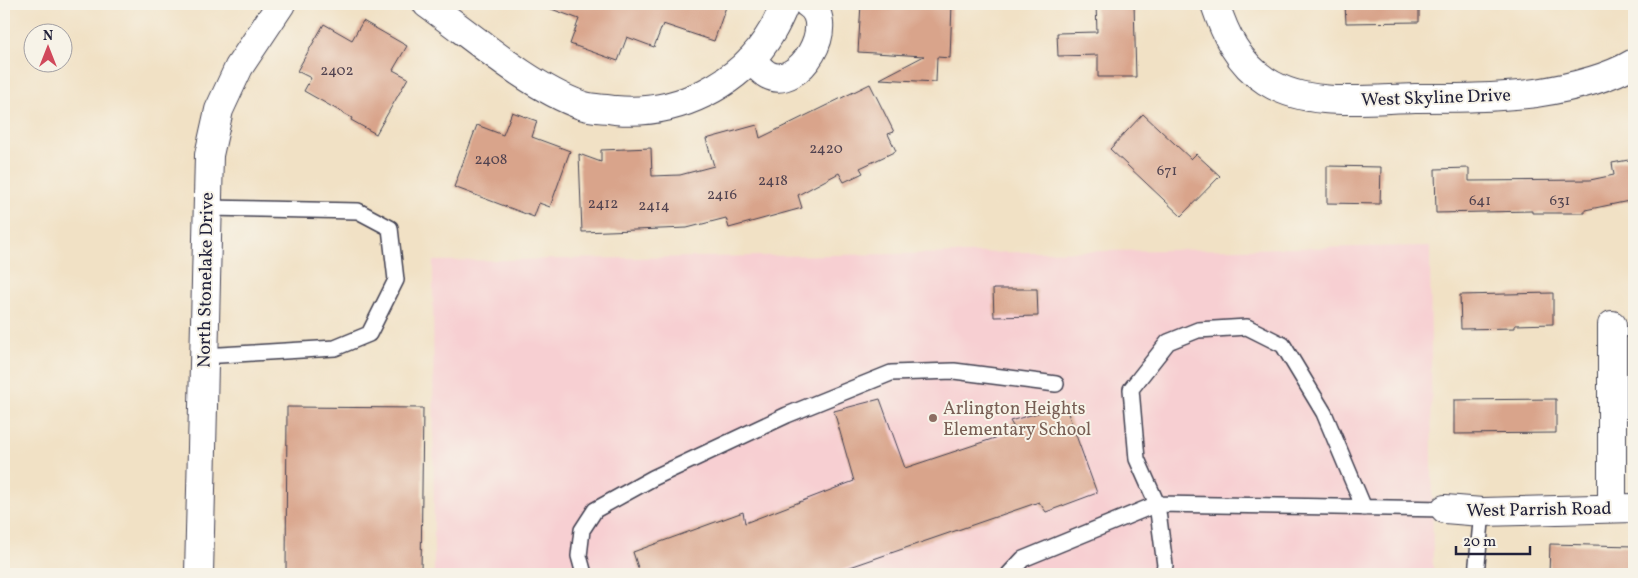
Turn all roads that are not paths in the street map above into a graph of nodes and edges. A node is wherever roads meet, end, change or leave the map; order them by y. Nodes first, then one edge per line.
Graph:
1 (281, 4) edge
2 (426, 4) edge
3 (785, 4) edge
4 (808, 4) edge
5 (1215, 4) edge
6 (750, 60) junction
7 (1634, 63) edge
8 (206, 208) junction
9 (1612, 325) dead end
10 (203, 356) junction
11 (1056, 384) dead end
12 (1157, 504) junction
13 (1364, 508) junction
14 (1623, 508) edge
15 (1445, 509) joint
16 (1482, 512) junction
17 (199, 574) edge
18 (584, 574) edge
19 (1009, 574) edge
20 (1164, 574) edge
21 (1476, 574) edge

1 - 8 street, North Stonelake Drive
2 - 6 street
3 - 6 street
4 - 6 street
5 - 7 street, West Skyline Drive
8 - 10 street, North Stonelake Drive
8 - 10 lane
9 - 14 street
10 - 17 street, North Stonelake Drive
11 - 18 lane
12 - 13 lane
12 - 13 lane
12 - 19 lane
12 - 20 lane
13 - 15 lane
14 - 16 street, West Parrish Road
15 - 16 street, West Parrish Road
16 - 21 lane

